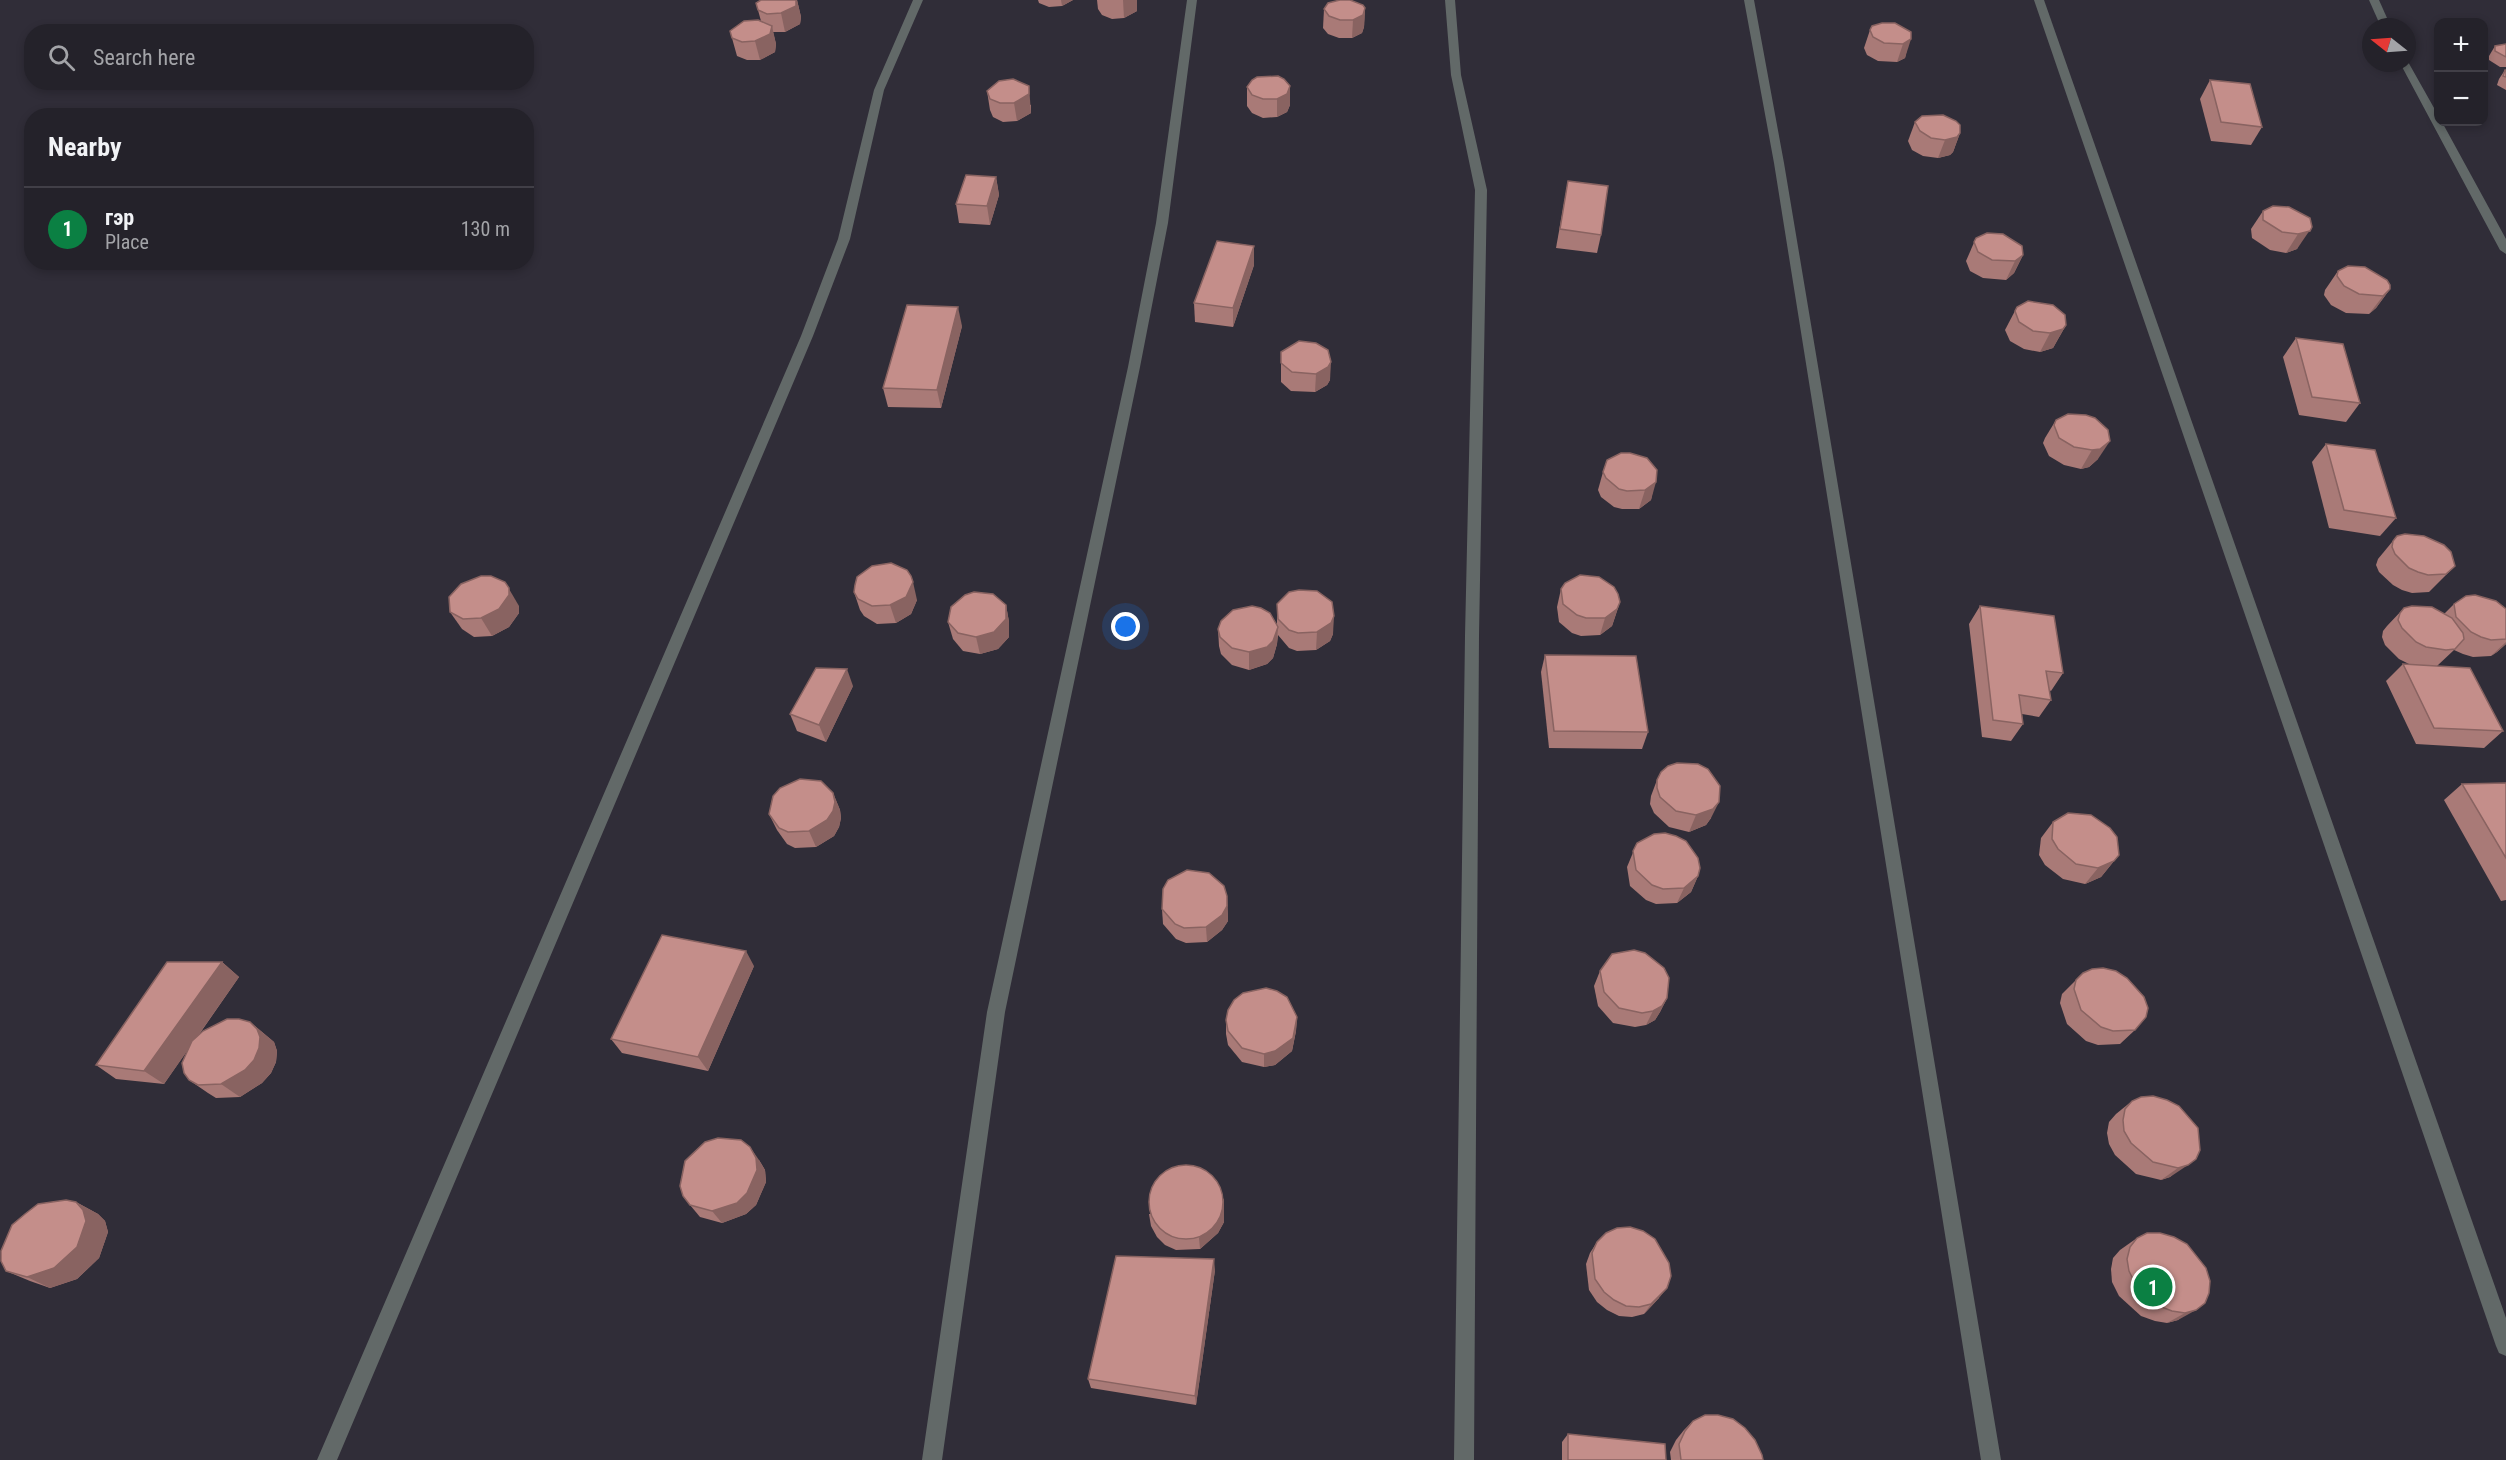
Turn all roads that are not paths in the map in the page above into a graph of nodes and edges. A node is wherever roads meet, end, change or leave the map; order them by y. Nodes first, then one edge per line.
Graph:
1 (918, 0) edge
2 (1192, 0) edge
3 (1450, 0) edge
4 (1749, 0) edge
5 (2039, 0) edge
6 (2374, 0) edge
7 (2382, 18) edge
8 (2410, 72) edge
9 (2506, 250) edge
10 (2506, 1346) edge
11 (327, 1460) edge
12 (932, 1460) edge
13 (1464, 1460) edge
14 (1991, 1460) edge

1 - 11 street
2 - 12 street
3 - 13 street
4 - 14 street
5 - 10 street
6 - 7 street
8 - 9 street

